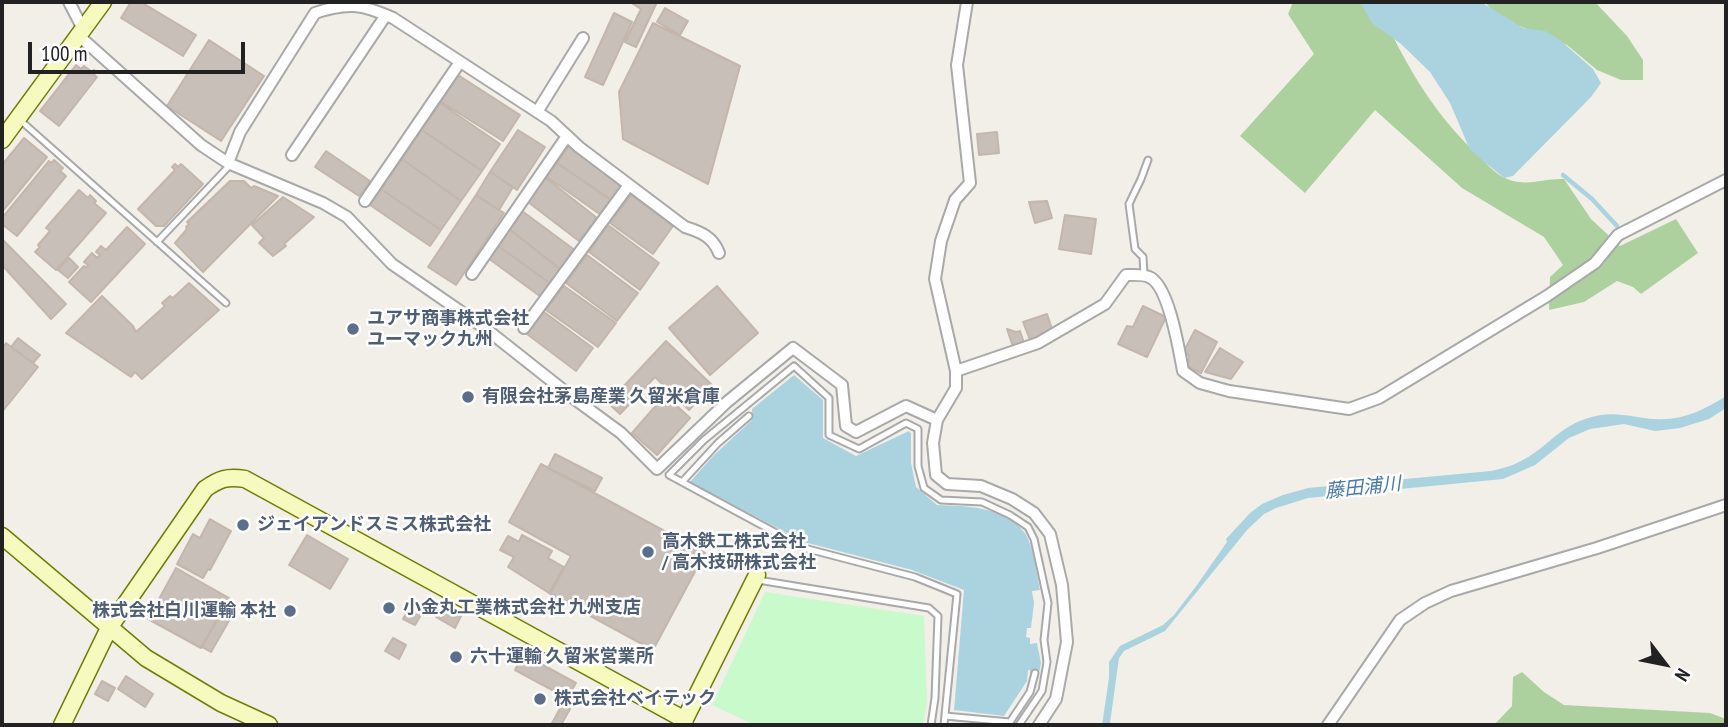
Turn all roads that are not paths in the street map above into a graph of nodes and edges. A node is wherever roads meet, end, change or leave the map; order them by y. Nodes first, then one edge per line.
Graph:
1 (68, 2) edge
2 (103, 2) edge
3 (967, 2) edge
4 (386, 15) junction
5 (80, 32) junction
6 (583, 38) dead end
7 (460, 62) junction
8 (537, 112) junction
9 (18, 118) junction
10 (567, 136) junction
11 (2, 140) edge
12 (292, 155) dead end
13 (1148, 160) dead end
14 (229, 164) junction
15 (1726, 180) edge
16 (629, 185) junction
17 (365, 201) dead end
18 (158, 242) junction
19 (719, 253) dead end
20 (472, 274) dead end
21 (1144, 276) junction
22 (226, 303) dead end
23 (524, 328) dead end
24 (956, 370) junction
25 (749, 416) dead end
26 (937, 420) junction
27 (682, 482) junction
28 (1726, 505) edge
29 (2, 536) edge
30 (755, 577) joint
31 (108, 628) junction
32 (1035, 673) dead end
33 (946, 716) junction
34 (684, 723) edge
35 (62, 725) edge
36 (269, 725) edge
37 (931, 725) edge
38 (944, 725) edge
39 (1019, 725) edge
40 (1039, 725) edge
41 (1328, 725) edge

1 - 5 street
2 - 5 street
3 - 24 street
4 - 7 street
4 - 12 street
4 - 14 street
5 - 9 street
5 - 14 street
6 - 8 street
7 - 8 street
7 - 17 street
8 - 10 street
9 - 11 street
9 - 18 lane
10 - 16 street
10 - 20 street
13 - 21 lane
14 - 18 lane
14 - 26 street
15 - 21 street
16 - 19 street
16 - 23 street
18 - 22 lane
21 - 24 street
24 - 26 street
25 - 27 lane
26 - 40 street
27 - 33 lane
27 - 39 lane
28 - 41 street
29 - 31 street
30 - 34 street
30 - 37 lane
31 - 34 street
31 - 35 street
31 - 36 street
32 - 33 lane
33 - 38 lane

